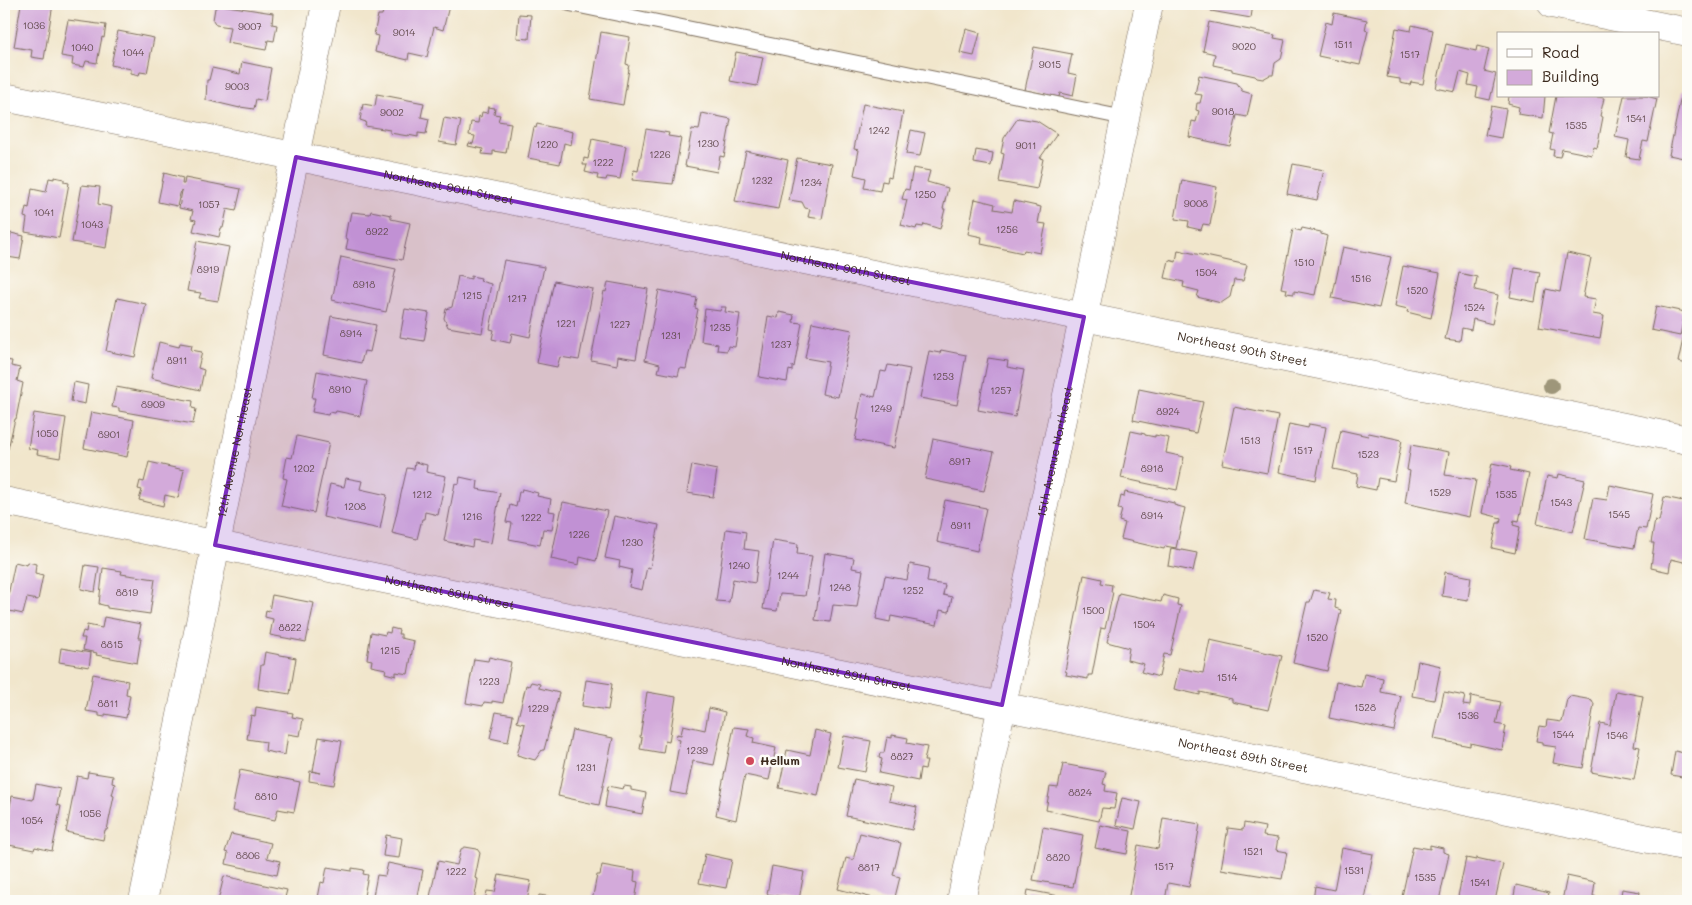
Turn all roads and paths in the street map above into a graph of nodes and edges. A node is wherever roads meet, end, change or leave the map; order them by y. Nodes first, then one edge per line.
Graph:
1 (326, 4) edge
2 (570, 4) edge
3 (1149, 4) edge
4 (1552, 4) edge
5 (1688, 32) edge
6 (4, 97) edge
7 (1125, 118) junction
8 (296, 157) junction
9 (1084, 317) junction
10 (1688, 440) edge
11 (4, 501) edge
12 (215, 545) junction
13 (1002, 705) junction
14 (1688, 847) edge
15 (143, 901) edge
16 (961, 901) edge

1 - 8 street, 12th Avenue Northeast
2 - 7 lane
3 - 7 street, 15th Avenue Northeast
4 - 5 street
6 - 8 street, Northeast 90th Street
7 - 9 street, 15th Avenue Northeast
8 - 9 street, Northeast 90th Street
8 - 12 street, 12th Avenue Northeast
9 - 10 street, Northeast 90th Street
9 - 13 street, 15th Avenue Northeast
11 - 12 street, Northeast 89th Street
12 - 13 street, Northeast 89th Street
12 - 15 street, 12th Avenue Northeast
13 - 14 street, Northeast 89th Street
13 - 16 street, 15th Avenue Northeast

